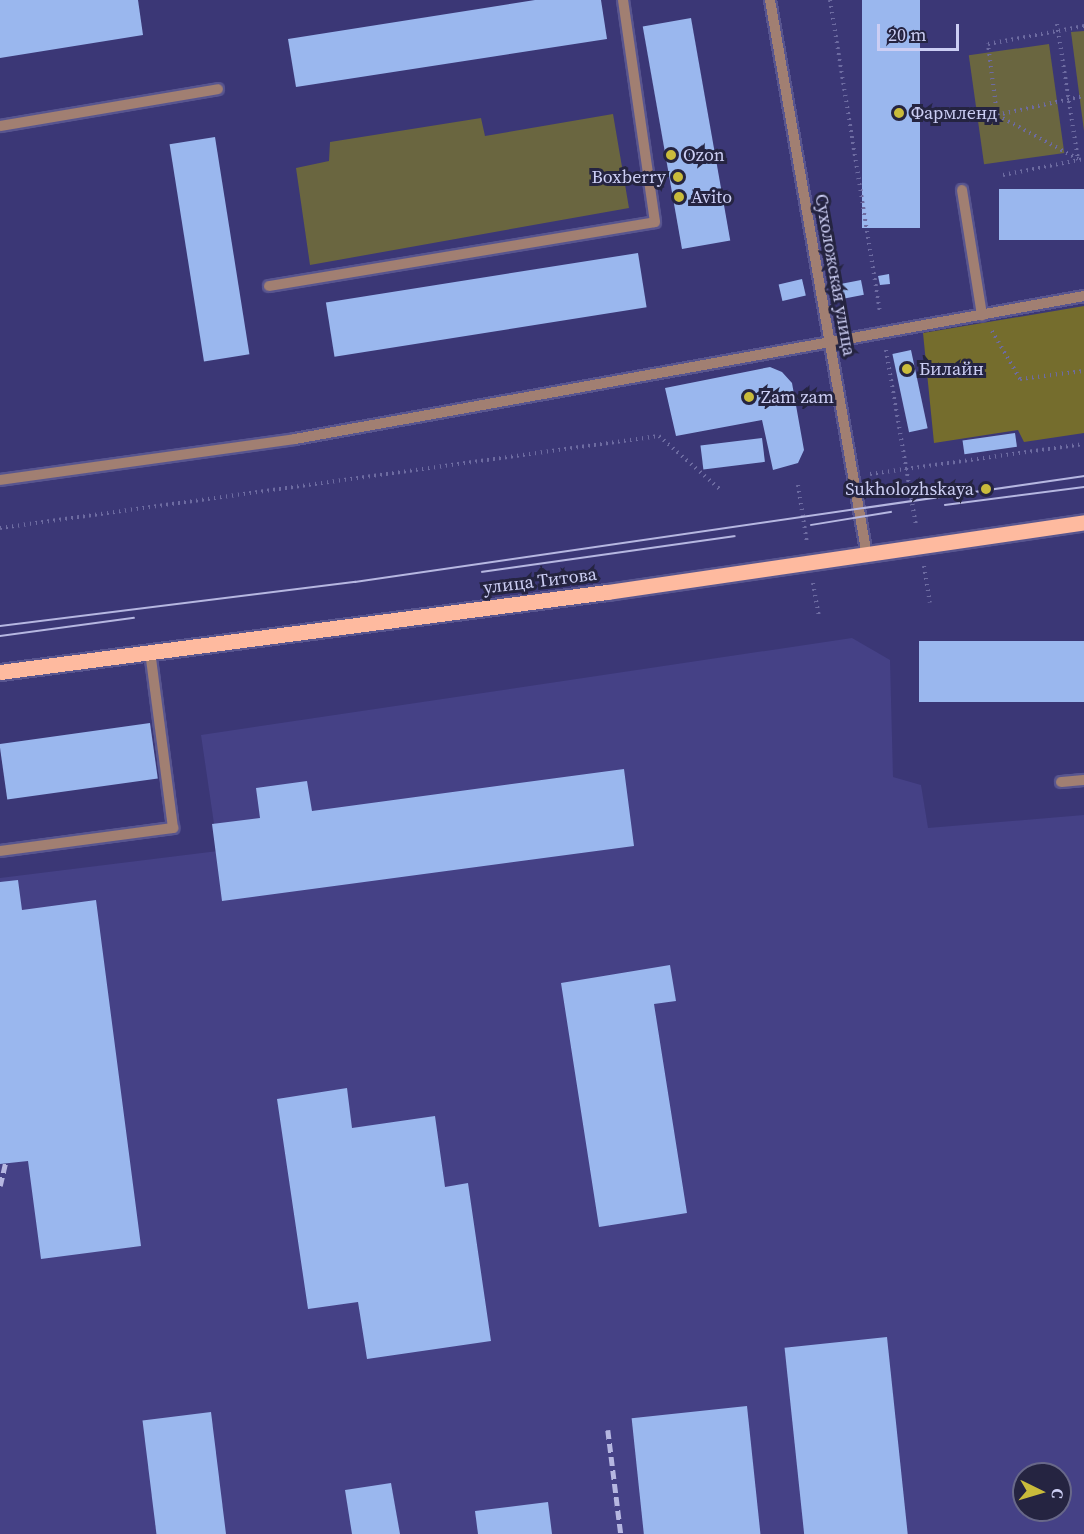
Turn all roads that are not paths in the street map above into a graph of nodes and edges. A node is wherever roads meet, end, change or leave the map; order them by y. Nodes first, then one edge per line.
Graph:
1 (623, 0) edge
2 (770, 0) edge
3 (218, 89) dead end
4 (0, 126) edge
5 (962, 190) dead end
6 (269, 286) dead end
7 (1084, 296) edge
8 (982, 315) junction
9 (830, 342) junction
10 (0, 480) edge
11 (1084, 522) edge
12 (867, 556) junction
13 (150, 652) junction
14 (0, 672) edge
15 (1084, 780) edge
16 (1061, 782) dead end
17 (0, 851) edge

1 - 6 street
2 - 9 street, Сухоложская улица
3 - 4 street
5 - 8 street
7 - 8 street
8 - 9 street
9 - 10 street
9 - 12 street, Сухоложская улица
11 - 12 main road, улица Титова
12 - 13 main road, улица Титова
13 - 14 main road, улица Титова
13 - 17 street
15 - 16 street

